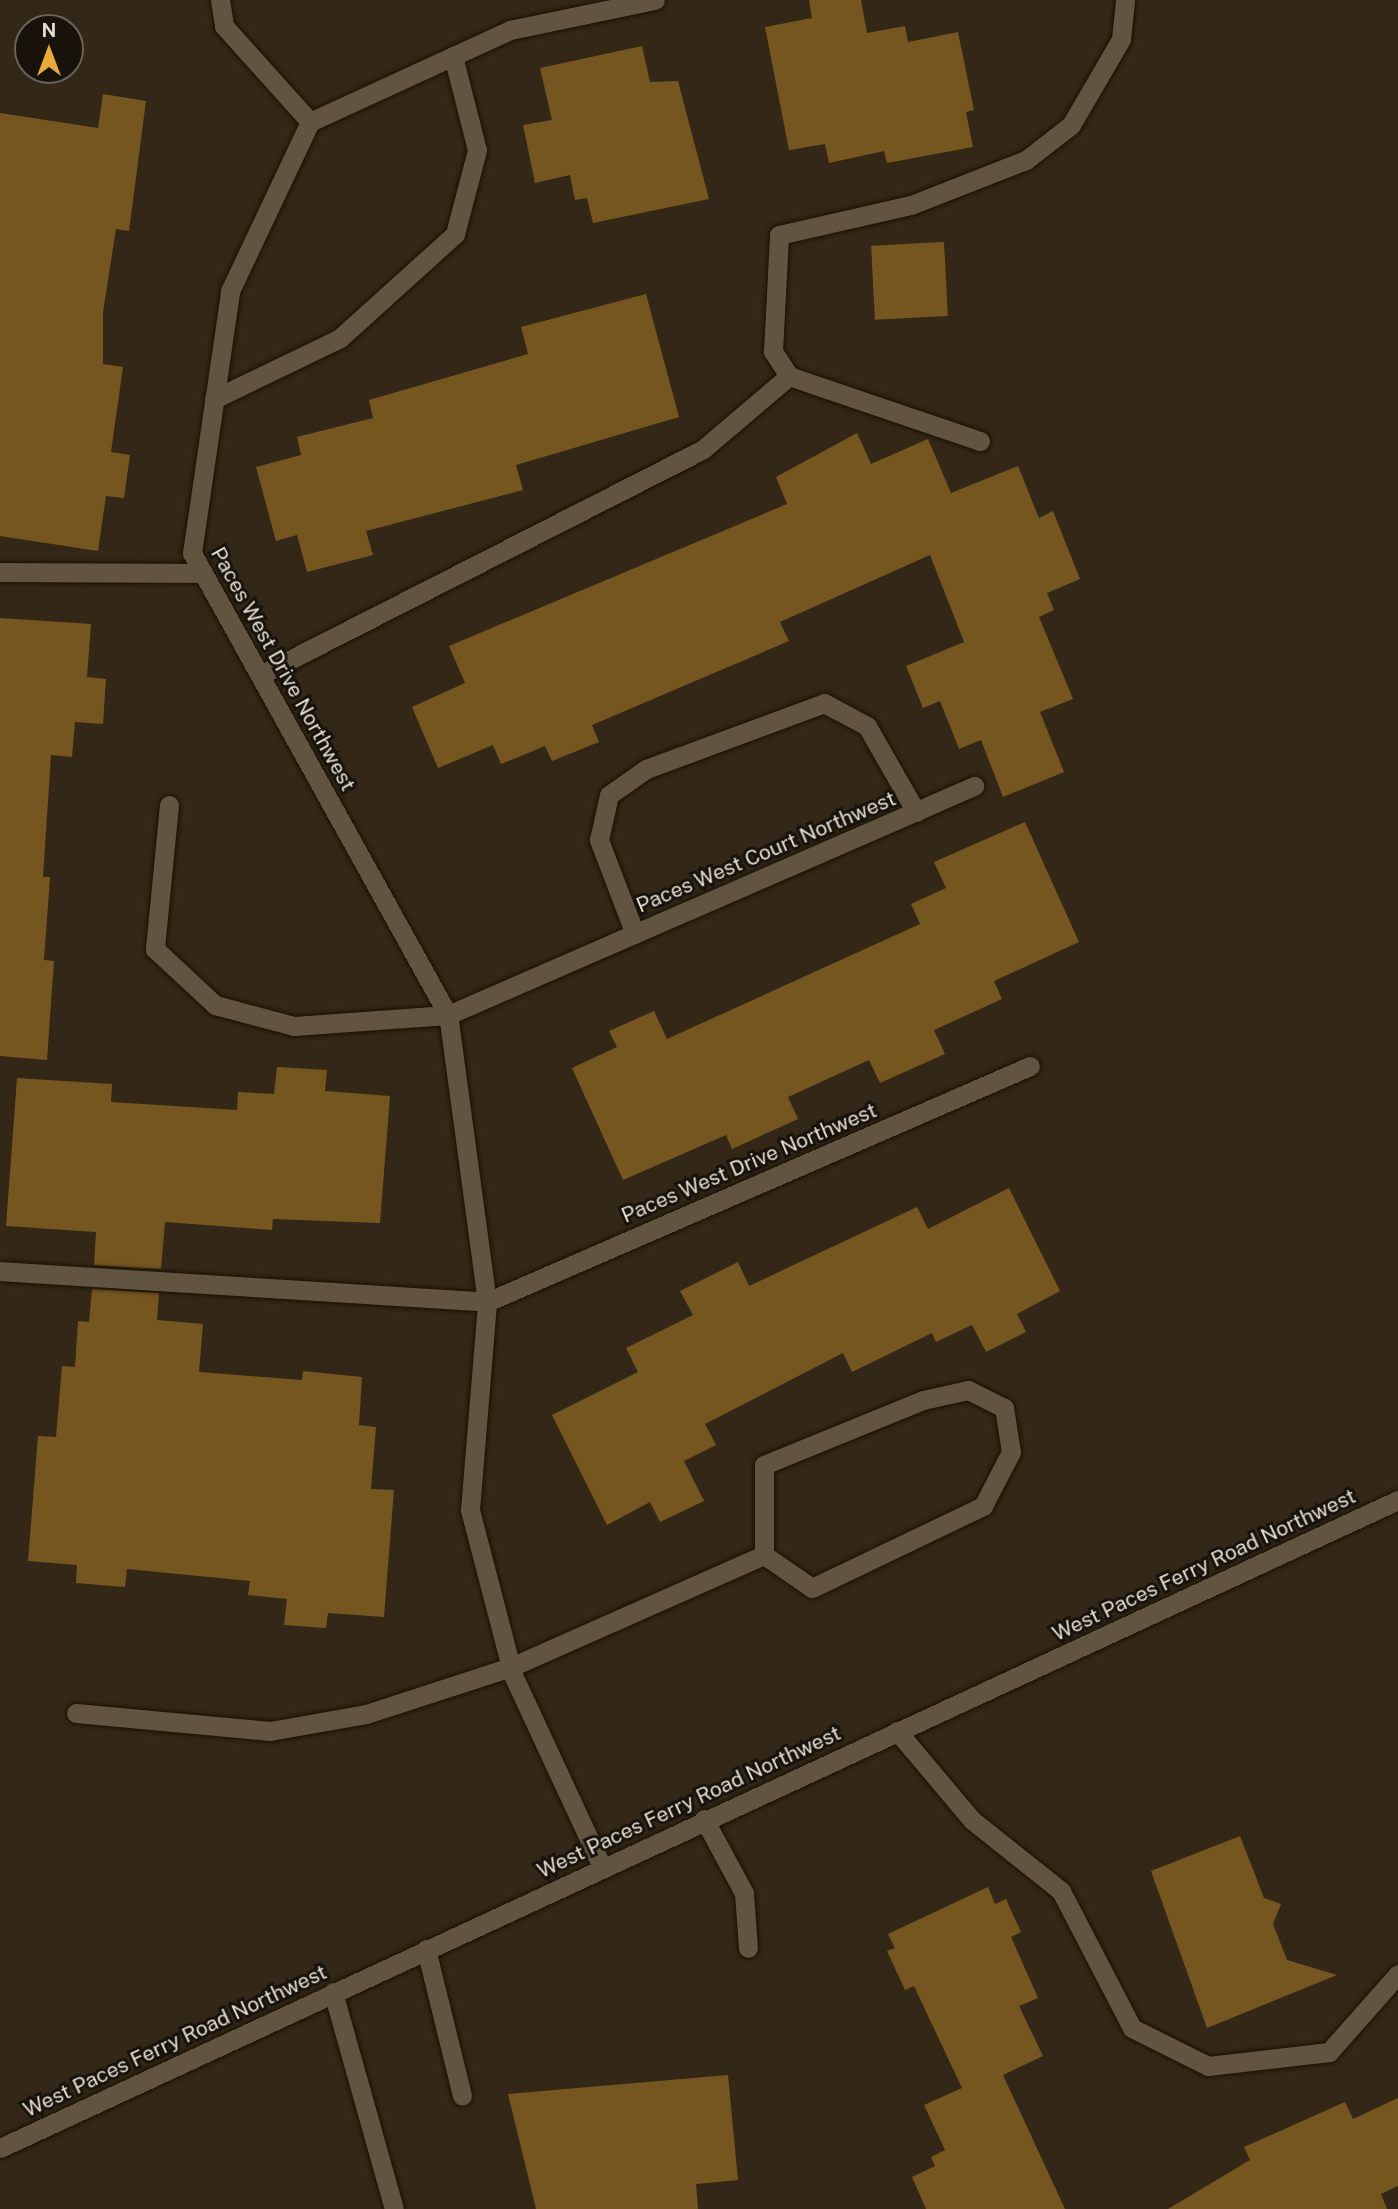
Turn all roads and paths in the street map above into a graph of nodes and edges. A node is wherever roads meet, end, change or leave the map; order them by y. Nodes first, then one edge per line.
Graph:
1 (220, 0) edge
2 (655, 0) edge
3 (1125, 0) edge
4 (453, 56) junction
5 (310, 122) junction
6 (789, 376) junction
7 (214, 399) junction
8 (980, 441) dead end
9 (0, 572) edge
10 (203, 573) junction
11 (260, 675) junction
12 (974, 786) dead end
13 (169, 805) dead end
14 (916, 812) junction
15 (635, 934) junction
16 (448, 1015) junction
17 (1030, 1066) dead end
18 (0, 1271) edge
19 (487, 1302) junction
20 (1398, 1500) edge
21 (764, 1555) junction
22 (511, 1667) junction
23 (76, 1713) dead end
24 (897, 1731) junction
25 (704, 1819) junction
26 (602, 1867) junction
27 (748, 1948) dead end
28 (426, 1950) junction
29 (1398, 1973) edge
30 (333, 1992) junction
31 (462, 2096) dead end
32 (0, 2148) edge
33 (394, 2209) edge

1 - 5 street
2 - 4 street
3 - 6 street
4 - 5 street
4 - 7 street
5 - 7 street, Paces West Drive Northwest
6 - 8 street
6 - 11 street
7 - 10 street, Paces West Drive Northwest
9 - 10 street
10 - 11 street, Paces West Drive Northwest
11 - 16 street, Paces West Drive Northwest
12 - 14 street, Paces West Court Northwest
13 - 16 street, Paces West Court Northwest
14 - 15 street, Paces West Court Northwest
14 - 15 street, Paces West Court Northwest
15 - 16 street, Paces West Court Northwest
16 - 19 street, Paces West Drive Northwest
17 - 19 street, Paces West Drive Northwest
18 - 19 street
19 - 22 street, Paces West Drive Northwest
20 - 24 street, West Paces Ferry Road Northwest
21 - 21 street
21 - 22 street
22 - 23 street
22 - 26 street, Paces West Drive Northwest
24 - 25 street, West Paces Ferry Road Northwest
24 - 29 street
25 - 26 street, West Paces Ferry Road Northwest
25 - 27 street
26 - 28 street, West Paces Ferry Road Northwest
28 - 30 street, West Paces Ferry Road Northwest
28 - 31 street
30 - 32 street, West Paces Ferry Road Northwest
30 - 33 street

